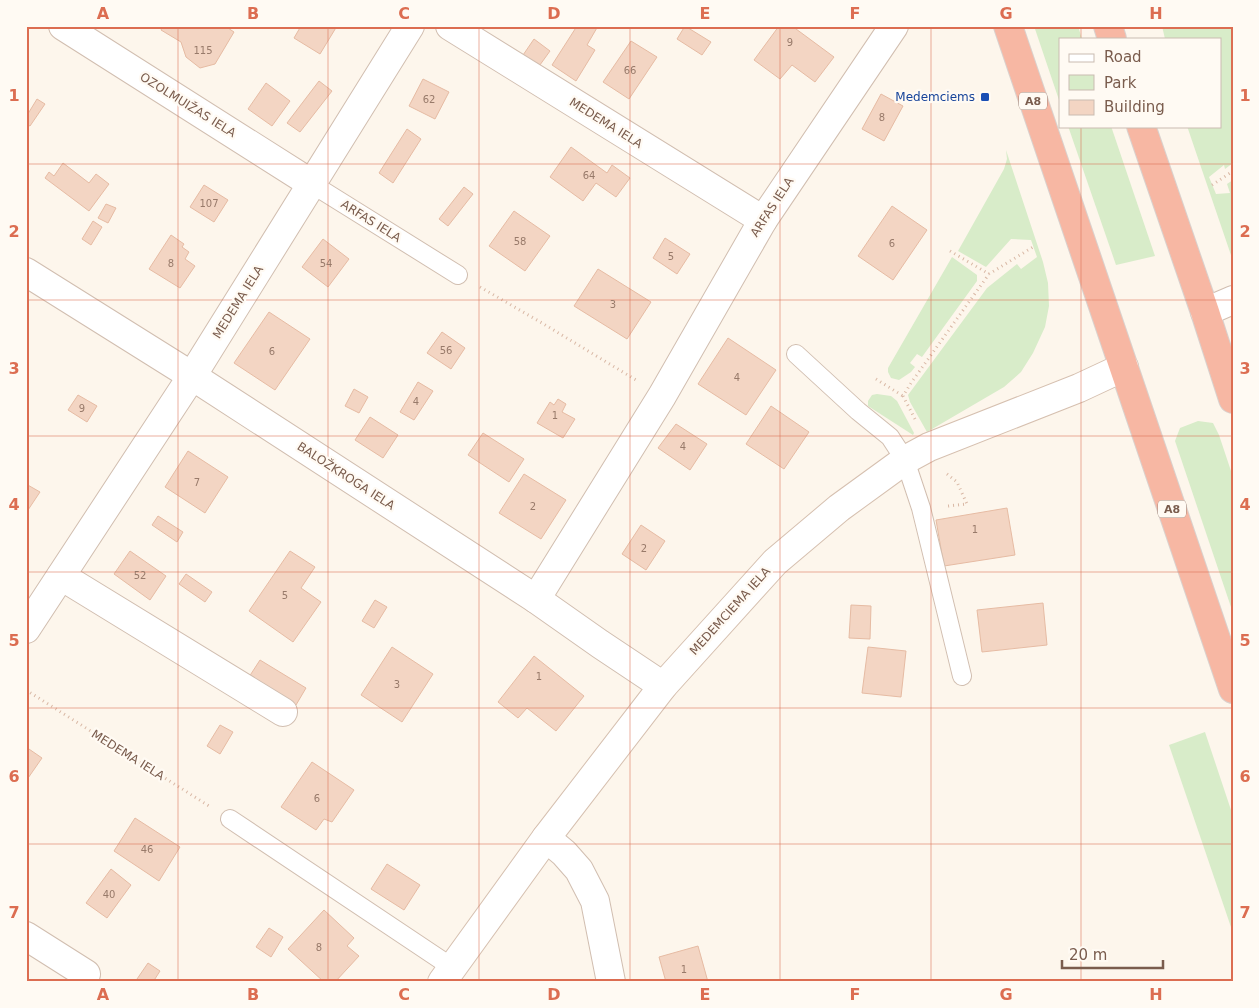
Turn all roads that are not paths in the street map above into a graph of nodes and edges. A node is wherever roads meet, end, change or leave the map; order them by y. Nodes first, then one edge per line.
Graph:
1 (63, 26) edge
2 (410, 26) edge
3 (450, 26) edge
4 (894, 26) edge
5 (1008, 26) edge
6 (1108, 26) edge
7 (1112, 38) edge
8 (1142, 128) edge
9 (312, 184) junction
10 (762, 220) junction
11 (26, 272) edge
12 (458, 275) road end
13 (1233, 300) edge
14 (1205, 312) junction
15 (796, 354) dead end
16 (1124, 367) junction
17 (192, 376) junction
18 (1233, 399) edge
19 (906, 460) junction
20 (61, 576) junction
21 (536, 599) junction
22 (26, 629) edge
23 (962, 676) dead end
24 (662, 686) junction
25 (1233, 689) edge
26 (283, 712) dead end
27 (230, 819) road end
28 (546, 838) junction
29 (26, 936) edge
30 (86, 974) dead end
31 (447, 975) edge
32 (611, 982) edge

1 - 9 street, OZOLMUIŽAS IELA
2 - 9 street, MEDEMA IELA
3 - 10 street, MEDEMA IELA
4 - 10 street, ARFAS IELA
5 - 16 highway, A8
6 - 7 highway
8 - 14 highway
9 - 12 lane, ARFAS IELA
9 - 17 street, MEDEMA IELA
10 - 21 street, ARFAS IELA
11 - 17 street, BALOŽKROGA IELA
13 - 14 street
14 - 18 highway
15 - 19 lane
16 - 19 street, MEDEMCIEMA IELA
16 - 25 highway, A8
17 - 20 street, MEDEMA IELA
17 - 21 street, BALOŽKROGA IELA
19 - 23 lane
19 - 24 street, MEDEMCIEMA IELA
20 - 22 street, MEDEMA IELA
20 - 26 street
21 - 24 street, BALOŽKROGA IELA
24 - 28 street, MEDEMCIEMA IELA
27 - 31 lane
28 - 31 street, MEDEMCIEMA IELA
28 - 32 street
29 - 30 street

